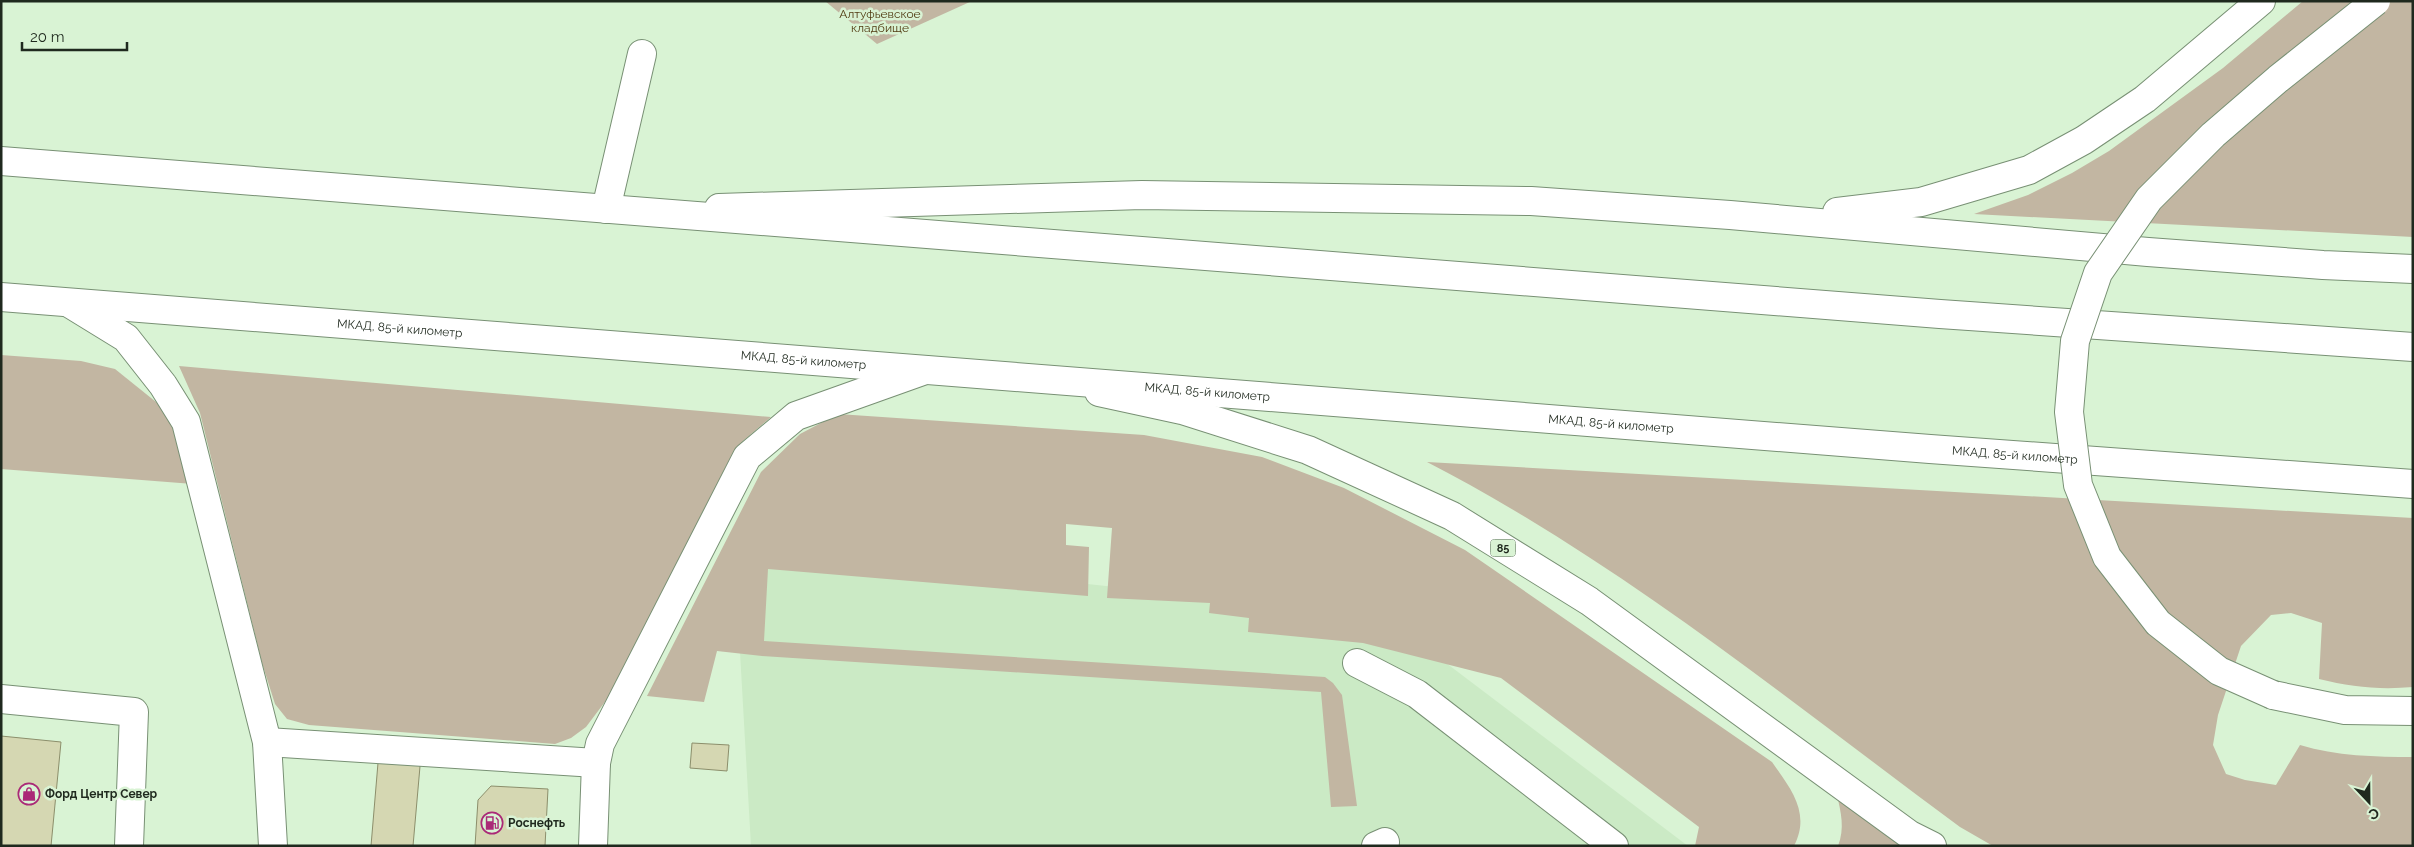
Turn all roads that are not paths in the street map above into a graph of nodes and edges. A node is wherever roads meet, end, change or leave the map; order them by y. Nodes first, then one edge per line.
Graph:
1 (2261, 1) edge
2 (2376, 1) edge
3 (642, 54) dead end
4 (1, 161) edge
5 (618, 210) junction
6 (1730, 215) junction
7 (2413, 269) edge
8 (1, 298) edge
9 (69, 303) junction
10 (2413, 347) edge
11 (925, 370) junction
12 (1038, 379) junction
13 (2413, 484) edge
14 (1356, 663) dead end
15 (1, 698) edge
16 (2413, 712) edge
17 (268, 742) junction
18 (596, 763) junction
19 (1922, 842) edge
20 (129, 846) edge
21 (273, 846) edge
22 (594, 846) edge
23 (1614, 846) edge

1 - 6 main road
2 - 16 main road, bridge
3 - 5 main road
4 - 5 main road
5 - 6 main road
5 - 10 main road
6 - 7 main road
8 - 9 main road, МКАД, 85-й километр
9 - 11 main road, МКАД, 85-й километр
9 - 17 main road
11 - 12 main road, МКАД, 85-й километр
11 - 18 main road
12 - 13 main road, МКАД, 85-й километр
12 - 19 main road, 85
14 - 23 main road
15 - 20 main road
17 - 18 main road
17 - 21 main road
18 - 22 main road

